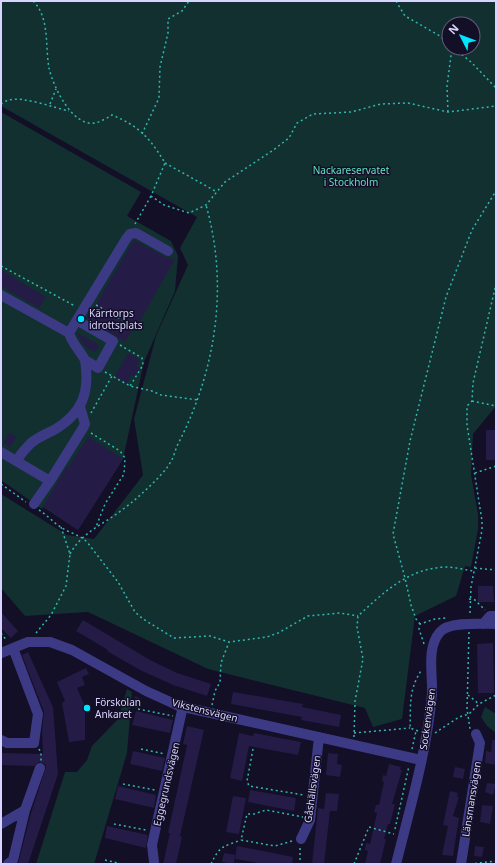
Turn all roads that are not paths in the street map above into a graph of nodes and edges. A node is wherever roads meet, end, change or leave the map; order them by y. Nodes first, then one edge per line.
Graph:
1 (168, 251) dead end
2 (1, 295) edge
3 (78, 321) junction
4 (69, 333) junction
5 (85, 360) junction
6 (80, 407) junction
7 (1, 452) edge
8 (16, 461) junction
9 (50, 481) junction
10 (33, 505) road end
11 (491, 614) edge
12 (483, 624) junction
13 (496, 624) edge
14 (13, 648) junction
15 (1, 653) edge
16 (183, 706) junction
17 (476, 734) road end
18 (319, 737) junction
19 (1, 740) edge
20 (414, 760) junction
21 (40, 768) road end
22 (25, 810) junction
23 (1, 824) edge
24 (301, 839) road end
25 (154, 862) dead end
26 (8, 864) edge
27 (396, 864) edge
28 (461, 864) edge

1 - 3 street
2 - 4 street
3 - 4 street
3 - 5 street
4 - 5 street
5 - 6 street
6 - 8 street
6 - 9 street
7 - 8 street
8 - 9 street
9 - 10 street
11 - 12 street
12 - 13 street, Sockenvägen
12 - 20 street, Sockenvägen
14 - 15 street, Vikstensvägen
14 - 16 street, Vikstensvägen
14 - 19 street
16 - 18 street, Vikstensvägen
16 - 25 street, Eggegrundsvägen
17 - 28 street, Länsmansvägen
18 - 20 street, Vikstensvägen
18 - 24 street, Gåshällsvägen
20 - 27 street, Sockenvägen
21 - 22 street
22 - 23 street
22 - 26 street

